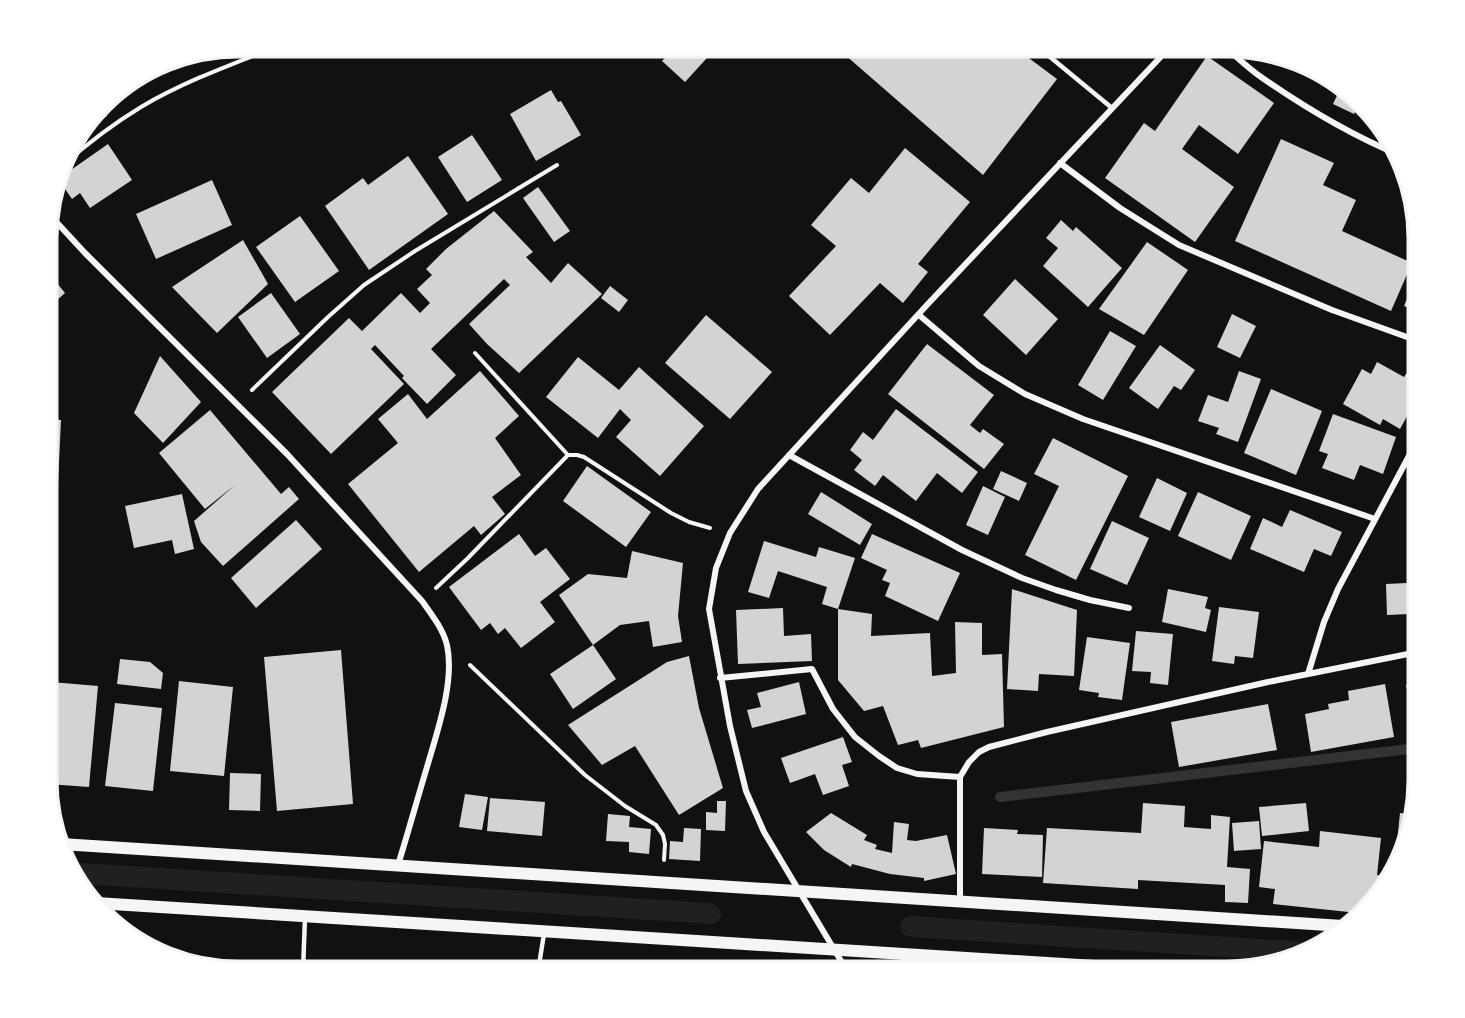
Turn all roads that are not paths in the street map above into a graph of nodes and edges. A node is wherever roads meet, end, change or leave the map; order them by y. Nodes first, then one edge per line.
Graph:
1 (1050, 57) edge
2 (1160, 57) edge
3 (1237, 57) edge
4 (1112, 108) junction
5 (1384, 149) edge
6 (1060, 163) junction
7 (58, 224) edge
8 (919, 315) junction
9 (1408, 337) edge
10 (789, 455) junction
11 (1408, 458) edge
12 (1375, 519) junction
13 (1129, 608) dead end
14 (1408, 654) edge
15 (1308, 674) junction
16 (720, 678) junction
17 (960, 777) junction
18 (69, 845) edge
19 (398, 865) junction
20 (799, 891) junction
21 (960, 902) junction
22 (106, 904) edge
23 (305, 916) junction
24 (1335, 926) edge
25 (544, 931) junction
26 (834, 950) junction
27 (303, 961) edge
28 (540, 961) edge
29 (841, 961) edge
30 (1012, 961) edge

1 - 4 lane
2 - 4 street
3 - 5 street
4 - 6 street
6 - 8 street
6 - 9 street
7 - 19 street
8 - 10 street
8 - 12 street
10 - 13 street
10 - 16 street
11 - 12 street
12 - 15 street
14 - 15 street
15 - 17 street
16 - 17 street
16 - 20 street
17 - 21 street
18 - 19 main road
19 - 20 main road
20 - 21 main road
20 - 26 street
21 - 24 main road
22 - 23 main road
23 - 25 main road
23 - 27 lane
25 - 26 main road
25 - 28 lane
26 - 29 street
26 - 30 main road

